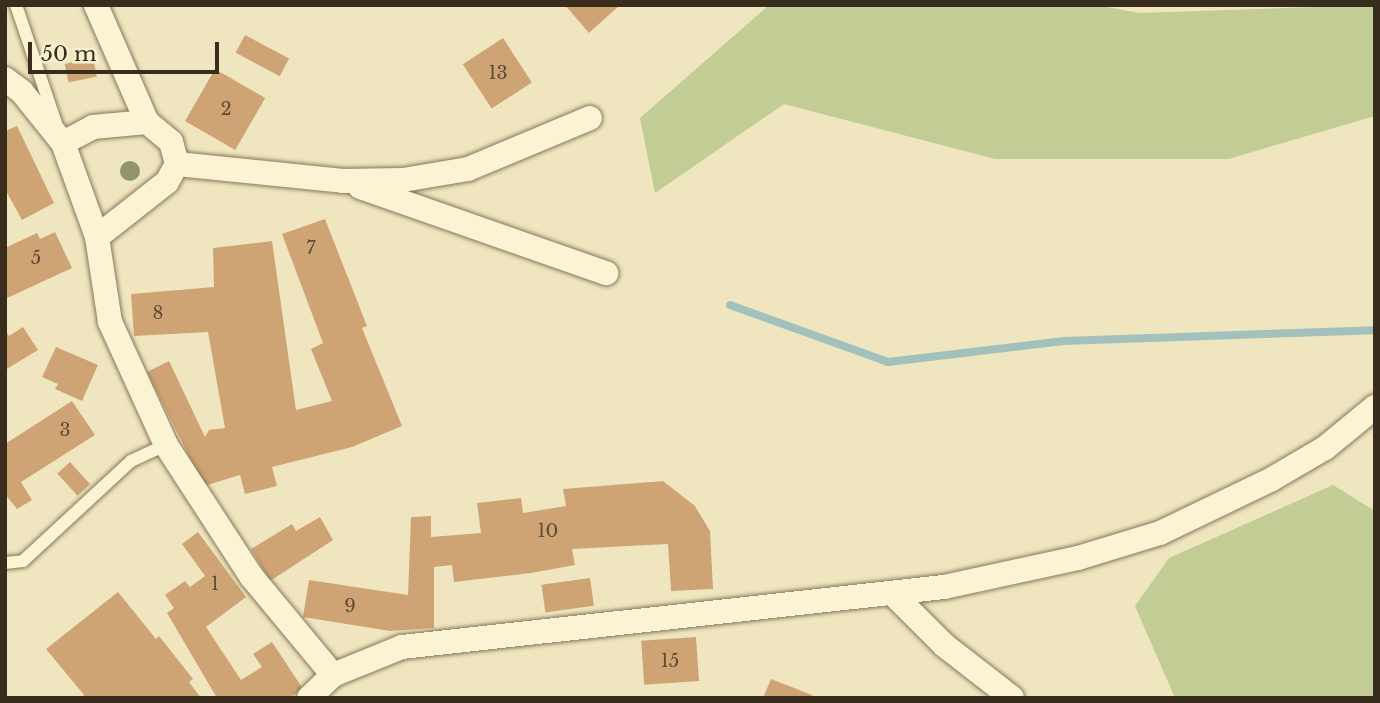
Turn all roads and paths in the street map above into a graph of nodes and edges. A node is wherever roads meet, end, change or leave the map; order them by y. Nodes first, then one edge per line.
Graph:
1 (16, 5) edge
2 (96, 5) edge
3 (5, 79) edge
4 (590, 118) dead end
5 (147, 122) junction
6 (63, 143) junction
7 (177, 164) junction
8 (342, 181) junction
9 (97, 237) junction
10 (606, 273) dead end
11 (1375, 407) edge
12 (166, 445) junction
13 (5, 563) edge
14 (892, 593) junction
15 (333, 675) junction
16 (309, 698) edge
17 (1012, 698) edge

1 - 6 lane
2 - 5 street
3 - 6 street
4 - 8 street
5 - 6 street
5 - 7 street
6 - 9 street
7 - 8 street
7 - 9 street
8 - 10 street
9 - 12 street
11 - 14 street
12 - 13 lane
12 - 15 street
14 - 15 street
14 - 17 street
15 - 16 street

